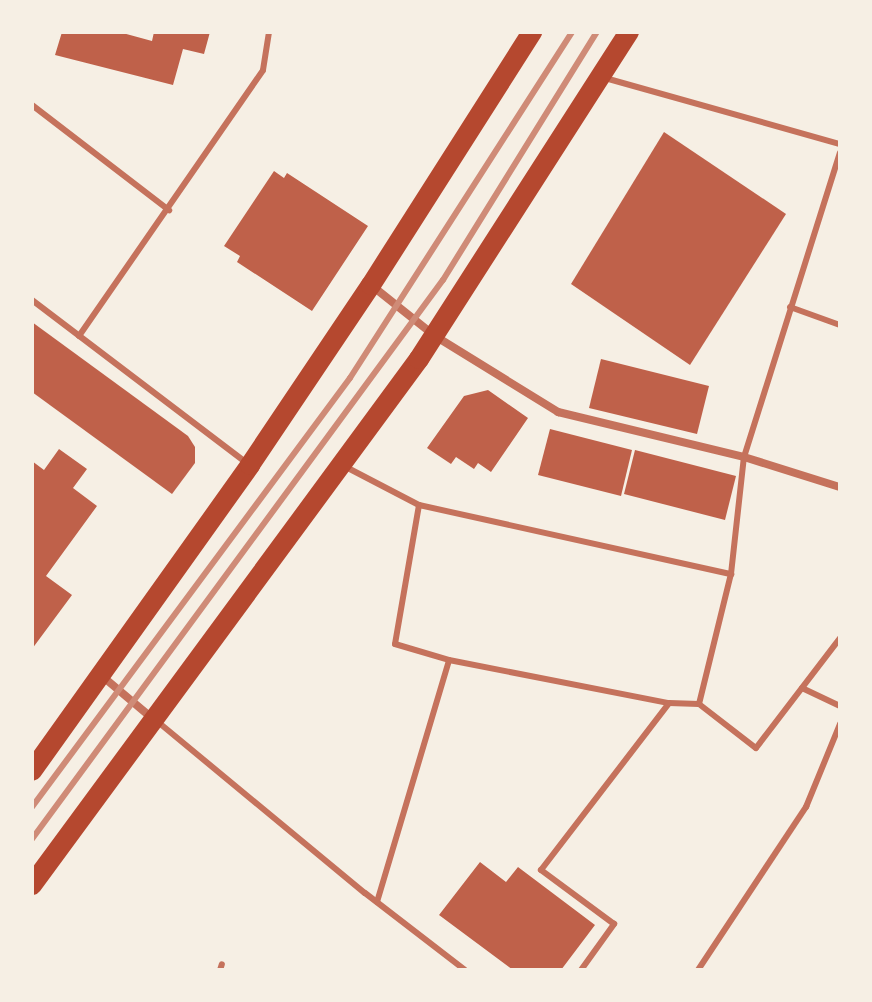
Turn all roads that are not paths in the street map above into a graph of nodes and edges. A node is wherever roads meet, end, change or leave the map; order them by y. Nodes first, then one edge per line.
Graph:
1 (269, 32) edge
2 (532, 32) edge
3 (629, 32) edge
4 (601, 77) junction
5 (32, 105) edge
6 (840, 144) edge
7 (840, 153) edge
8 (169, 210) junction
9 (371, 285) junction
10 (32, 300) edge
11 (790, 307) junction
12 (840, 325) edge
13 (79, 336) junction
14 (435, 336) junction
15 (744, 457) junction
16 (250, 465) junction
17 (343, 465) junction
18 (840, 487) edge
19 (419, 505) junction
20 (731, 574) junction
21 (840, 638) edge
22 (449, 660) junction
23 (102, 676) junction
24 (802, 688) junction
25 (669, 703) junction
26 (699, 704) junction
27 (840, 706) edge
28 (155, 720) junction
29 (840, 724) edge
30 (32, 771) edge
31 (32, 885) edge
32 (377, 902) junction
33 (465, 970) edge
34 (581, 970) edge
35 (698, 970) edge

1 - 8 lane
2 - 9 main road
3 - 4 main road
4 - 6 lane
4 - 14 main road
5 - 8 lane
7 - 11 lane
8 - 13 lane
9 - 14 street
9 - 16 main road
10 - 13 lane
11 - 12 lane
11 - 15 lane
13 - 16 lane
14 - 15 street
14 - 17 main road
15 - 18 street
15 - 20 lane
16 - 23 main road
17 - 19 lane
17 - 28 main road
19 - 20 lane
19 - 22 lane
20 - 26 lane
21 - 24 lane
22 - 25 lane
22 - 32 lane
23 - 28 street
23 - 30 main road
24 - 26 lane
24 - 27 lane
25 - 26 lane
25 - 34 lane
28 - 31 main road
28 - 32 lane
29 - 35 lane
32 - 33 lane

